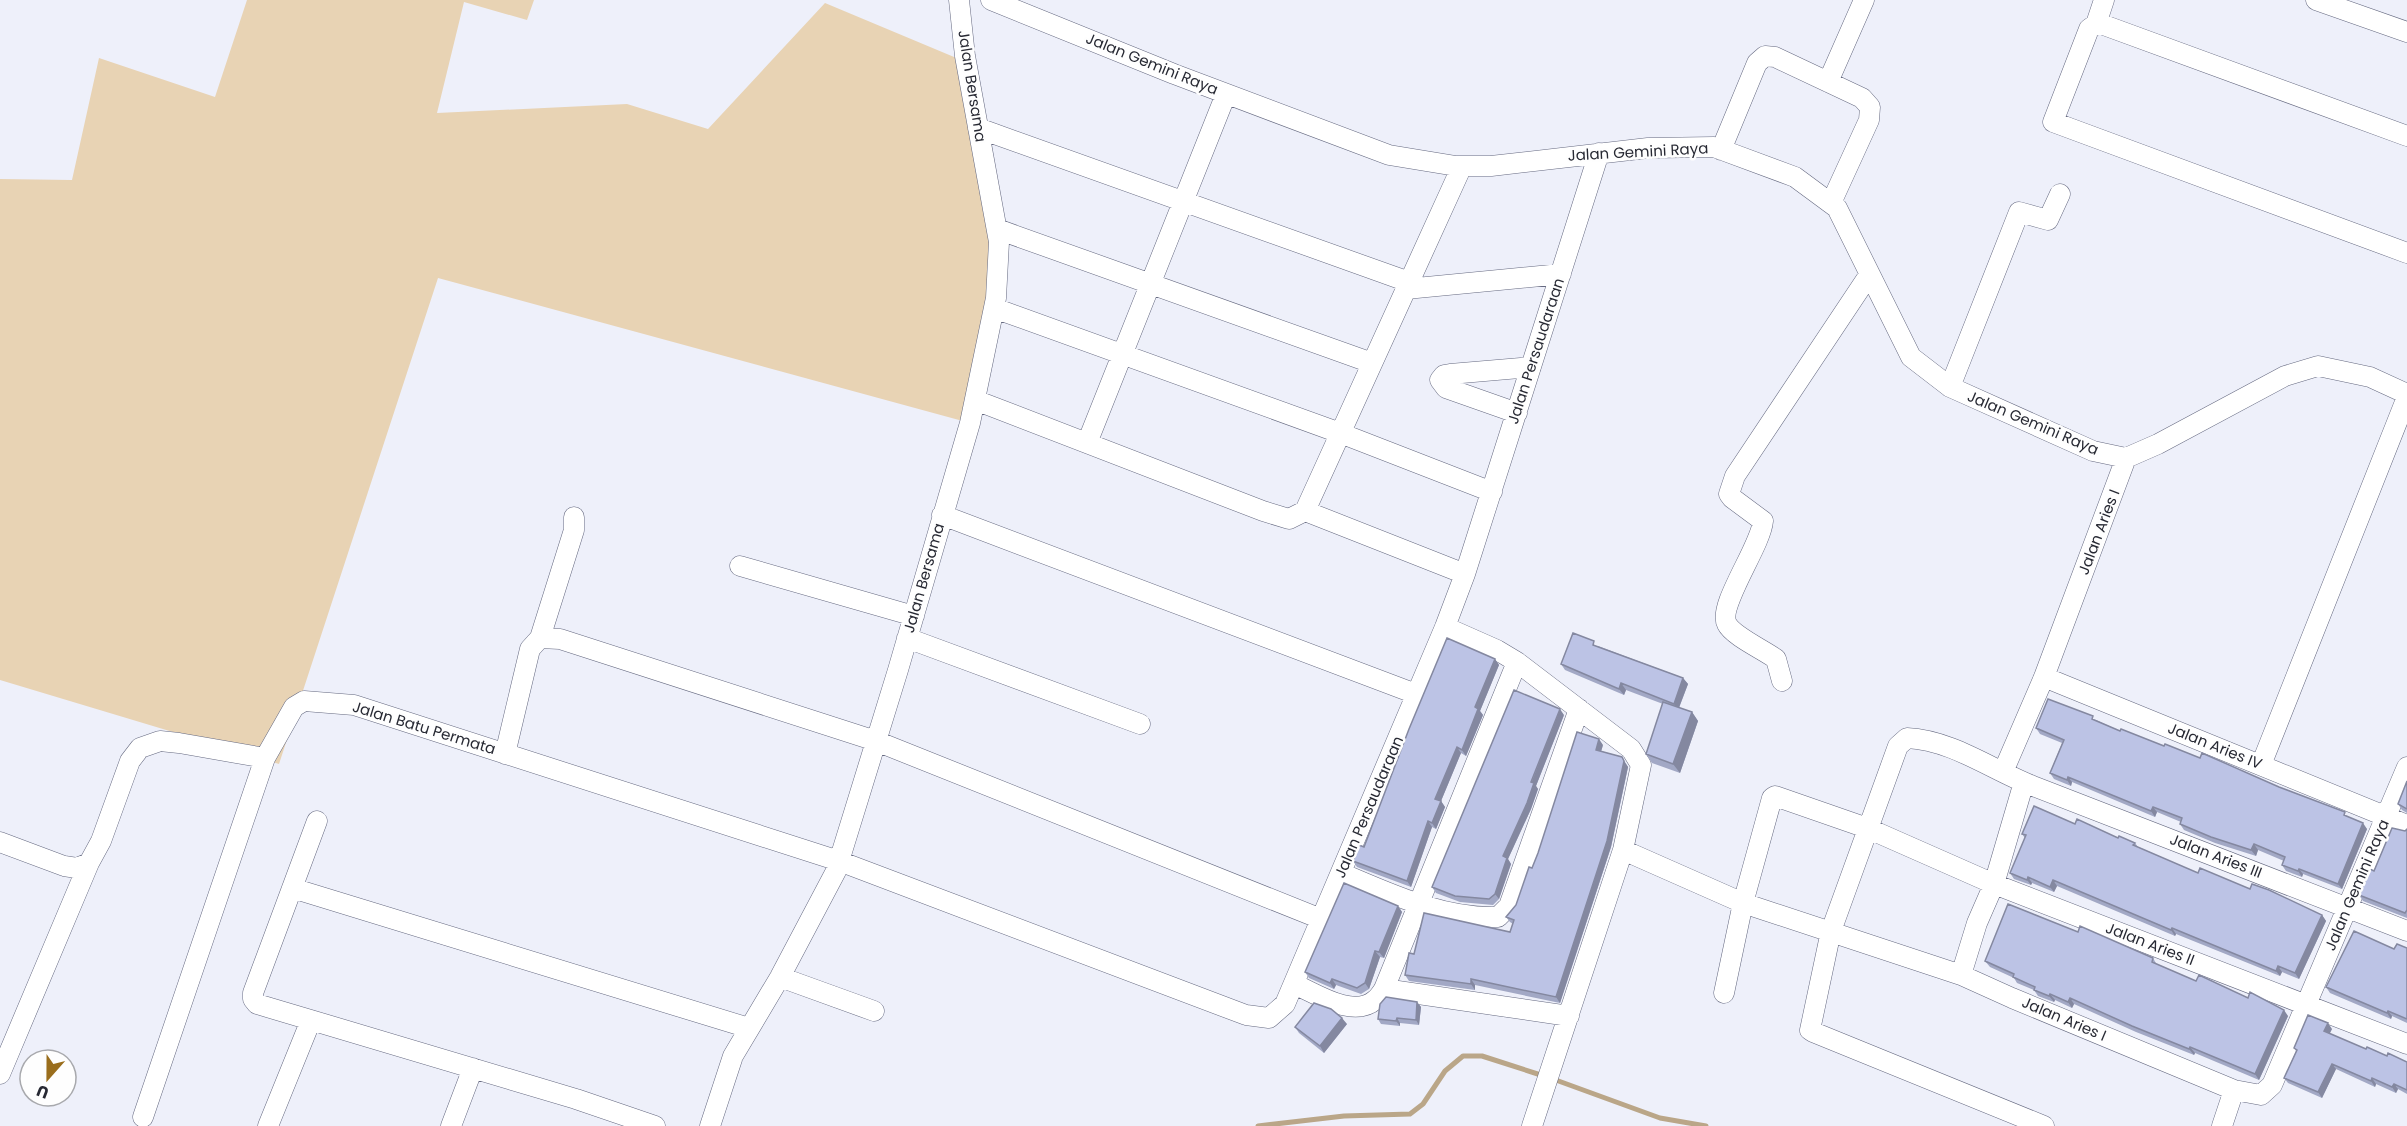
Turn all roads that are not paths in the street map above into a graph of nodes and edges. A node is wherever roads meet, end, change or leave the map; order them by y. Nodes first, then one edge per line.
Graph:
1 (959, 0) edge
2 (991, 0) edge
3 (1864, 0) edge
4 (2104, 0) edge
5 (2316, 0) edge
6 (2096, 24) junction
7 (2407, 32) edge
8 (1828, 82) junction
9 (1226, 94) junction
10 (978, 128) junction
11 (2407, 136) edge
12 (1721, 150) junction
13 (1599, 153) junction
14 (1462, 166) junction
15 (2060, 194) dead end
16 (1184, 201) junction
17 (1831, 203) junction
18 (997, 229) junction
19 (2407, 253) edge
20 (1561, 274) junction
21 (1869, 275) junction
22 (1151, 284) junction
23 (1408, 285) junction
24 (994, 308) junction
25 (1122, 355) junction
26 (1372, 363) junction
27 (1532, 367) junction
28 (1950, 387) junction
29 (2407, 396) edge
30 (975, 400) junction
31 (1517, 412) junction
32 (1340, 433) junction
33 (1088, 443) junction
34 (2126, 458) junction
35 (1492, 492) junction
36 (1305, 510) junction
37 (942, 515) junction
38 (574, 517) dead end
39 (740, 566) dead end
40 (1465, 574) junction
41 (914, 616) junction
42 (1445, 627) junction
43 (540, 638) junction
44 (907, 638) junction
45 (1517, 662) junction
46 (2044, 677) junction
47 (1782, 681) dead end
48 (1416, 694) junction
49 (1579, 709) junction
50 (1140, 724) dead end
51 (876, 741) junction
52 (505, 754) junction
53 (265, 758) junction
54 (2261, 765) junction
55 (2407, 766) edge
56 (2004, 771) junction
57 (2024, 782) junction
58 (2386, 816) junction
59 (317, 821) dead end
60 (2407, 825) edge
61 (1867, 828) junction
62 (0, 842) edge
63 (1623, 850) junction
64 (839, 861) junction
65 (90, 863) junction
66 (1341, 873) junction
67 (1994, 884) junction
68 (292, 888) junction
69 (1743, 903) junction
70 (1418, 905) junction
71 (2347, 907) junction
72 (1321, 919) junction
73 (1831, 931) junction
74 (2407, 931) edge
75 (1961, 975) junction
76 (780, 977) junction
77 (1294, 984) junction
78 (1384, 989) junction
79 (1724, 993) dead end
80 (2306, 1004) junction
81 (874, 1011) dead end
82 (1569, 1016) junction
83 (311, 1020) junction
84 (749, 1028) junction
85 (2407, 1044) edge
86 (473, 1068) junction
87 (0, 1074) edge
88 (2234, 1090) junction
89 (143, 1117) dead end
90 (1534, 1122) edge
91 (268, 1126) edge
92 (451, 1126) edge
93 (655, 1126) edge
94 (710, 1126) edge
95 (2044, 1126) edge
96 (2222, 1126) edge

1 - 10 street, Jalan Bersama
2 - 9 street, Jalan Gemini Raya
3 - 8 street
4 - 6 street
5 - 7 street
6 - 11 street
6 - 19 street
8 - 12 street
8 - 17 street
9 - 14 street, Jalan Gemini Raya
9 - 16 street
10 - 16 street
10 - 18 street, Jalan Bersama
12 - 13 street, Jalan Gemini Raya
12 - 17 street, Jalan Gemini Raya
13 - 14 street, Jalan Gemini Raya
13 - 20 street, Jalan Persaudaraan
14 - 23 street
15 - 28 street
16 - 22 street
16 - 23 street
17 - 21 street, Jalan Gemini Raya
18 - 22 street
18 - 24 street, Jalan Bersama
20 - 23 street
20 - 27 street, Jalan Persaudaraan
21 - 28 street, Jalan Gemini Raya
21 - 47 street
22 - 25 street
22 - 26 street
23 - 26 street
24 - 25 street
24 - 30 street, Jalan Bersama
25 - 32 street
25 - 33 street
26 - 32 street
27 - 31 street, Jalan Persaudaraan
27 - 31 street
28 - 34 street, Jalan Gemini Raya
29 - 34 street
29 - 54 street
30 - 33 street
30 - 37 street, Jalan Bersama
31 - 35 street, Jalan Persaudaraan
32 - 35 street
32 - 36 street
33 - 36 street
34 - 46 street, Jalan Aries I
35 - 40 street, Jalan Persaudaraan
36 - 40 street
37 - 41 street, Jalan Bersama
37 - 48 street
38 - 43 street
39 - 41 street
40 - 42 street, Jalan Persaudaraan
41 - 44 street, Jalan Bersama
42 - 45 street
42 - 48 street, Jalan Persaudaraan
43 - 51 street
43 - 52 street
44 - 50 street
44 - 51 street, Jalan Bersama
45 - 49 street
45 - 70 street
46 - 54 street, Jalan Aries IV
46 - 56 street, Jalan Aries I
48 - 66 street, Jalan Persaudaraan
49 - 63 street
49 - 70 street
51 - 64 street, Jalan Bersama
51 - 72 street
52 - 53 street, Jalan Batu Permata
52 - 64 street, Jalan Batu Permata
53 - 65 street
53 - 89 street, Jalan Batu Permata
54 - 58 street, Jalan Aries IV
55 - 58 street, Jalan Gemini Raya
56 - 57 street, Jalan Aries III
56 - 61 street, Jalan Aries III
57 - 67 street
57 - 71 street, Jalan Aries III
58 - 60 street
58 - 71 street, Jalan Gemini Raya
59 - 68 street
61 - 67 street, Jalan Aries II
61 - 69 street, Jalan Aries II
61 - 73 street
62 - 65 street
63 - 69 street, Jalan Aries I
63 - 82 street
64 - 76 street, Jalan Bersama
64 - 77 street, Jalan Persaudaraan
65 - 87 street
66 - 70 street
66 - 72 street, Jalan Persaudaraan
67 - 75 street
67 - 80 street, Jalan Aries II
68 - 83 street
68 - 84 street
69 - 73 street, Jalan Aries I
69 - 79 street
70 - 78 street
71 - 74 street, Jalan Aries III
71 - 80 street, Jalan Gemini Raya
72 - 77 street, Jalan Persaudaraan
73 - 75 street, Jalan Aries I
73 - 95 street
75 - 88 street, Jalan Aries I
76 - 81 street
76 - 84 street, Jalan Bersama
77 - 78 street
78 - 82 street
80 - 85 street
80 - 88 street, Jalan Aries I
82 - 90 street
83 - 86 street
83 - 91 street
84 - 94 street, Jalan Bersama
86 - 92 street
86 - 93 street
88 - 96 street

